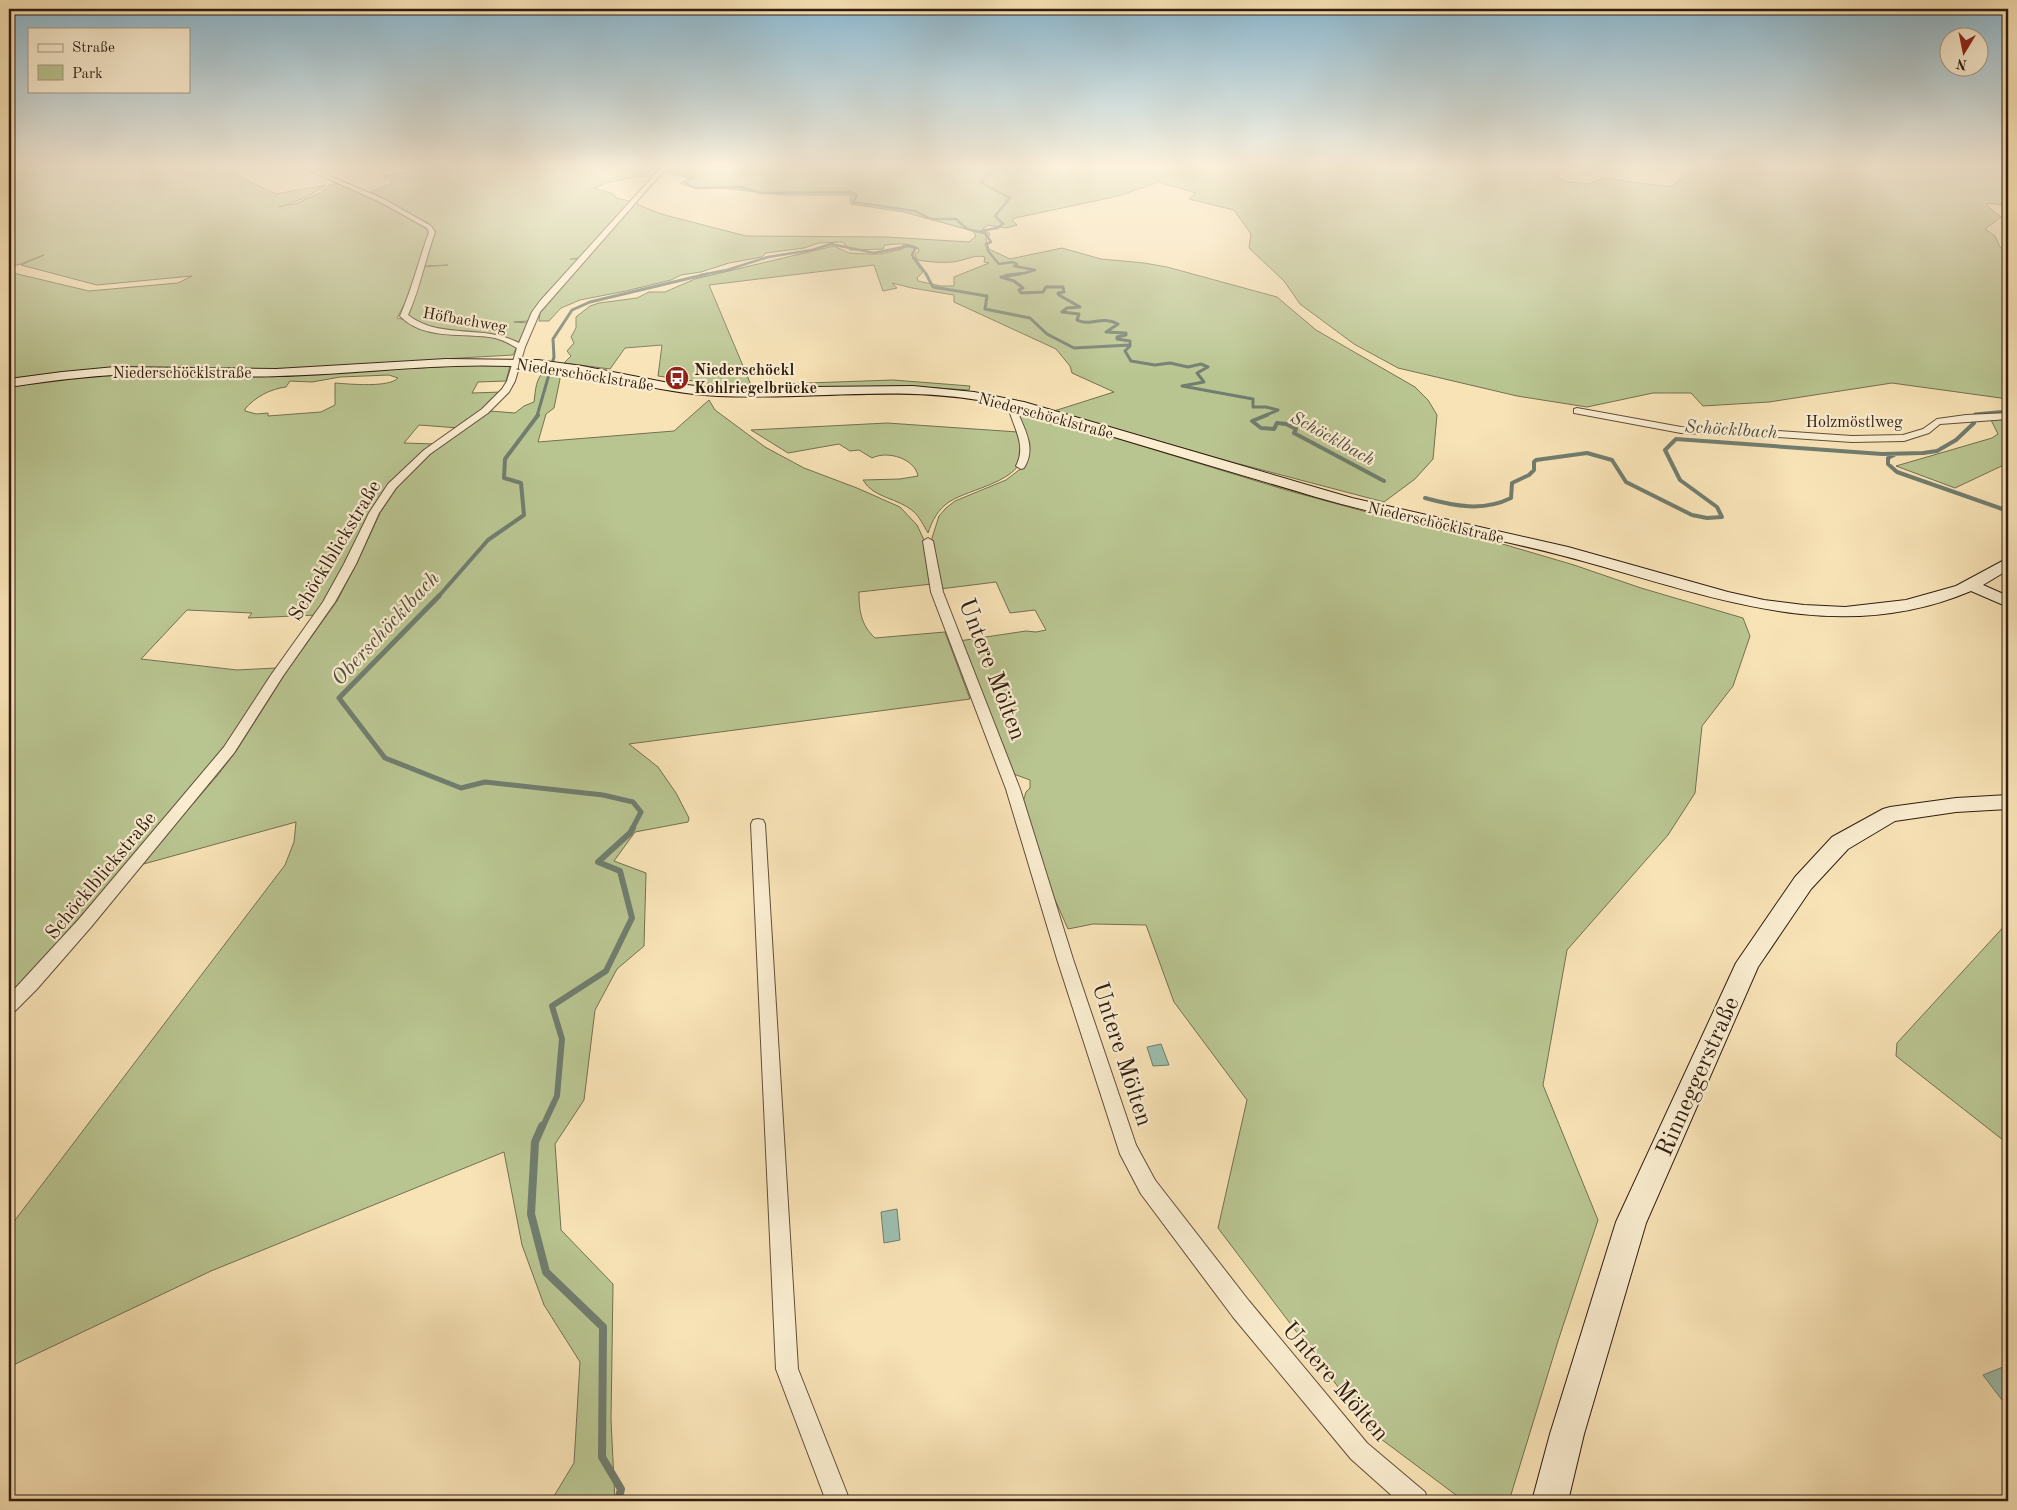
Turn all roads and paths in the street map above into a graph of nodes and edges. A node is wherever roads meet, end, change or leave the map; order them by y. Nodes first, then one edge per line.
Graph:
1 (431, 235) edge
2 (603, 235) edge
3 (521, 346) junction
4 (516, 362) junction
5 (9, 383) edge
6 (1019, 405) junction
7 (1577, 412) dead end
8 (2008, 416) edge
9 (1021, 466) dead end
10 (928, 541) dead end
11 (2008, 562) edge
12 (1987, 575) junction
13 (1970, 584) junction
14 (2008, 592) edge
15 (2008, 602) edge
16 (2008, 802) edge
17 (758, 824) dead end
18 (9, 1006) edge
19 (838, 1501) edge
20 (1416, 1501) edge
21 (1550, 1501) edge

1 - 3 street, Höfbachweg
2 - 3 street, Schöcklblickstraße
3 - 4 street, Schöcklblickstraße
4 - 5 main road, Niederschöcklstraße
4 - 6 main road, Niederschöcklstraße
4 - 18 street, Schöcklblickstraße
6 - 9 street
6 - 13 main road, Niederschöcklstraße
7 - 8 street, Holzmöstlweg
10 - 20 street, Untere Mölten
11 - 12 main road
12 - 13 main road
12 - 14 main road
13 - 15 main road
16 - 21 main road, Rinneggerstraße
17 - 19 street

